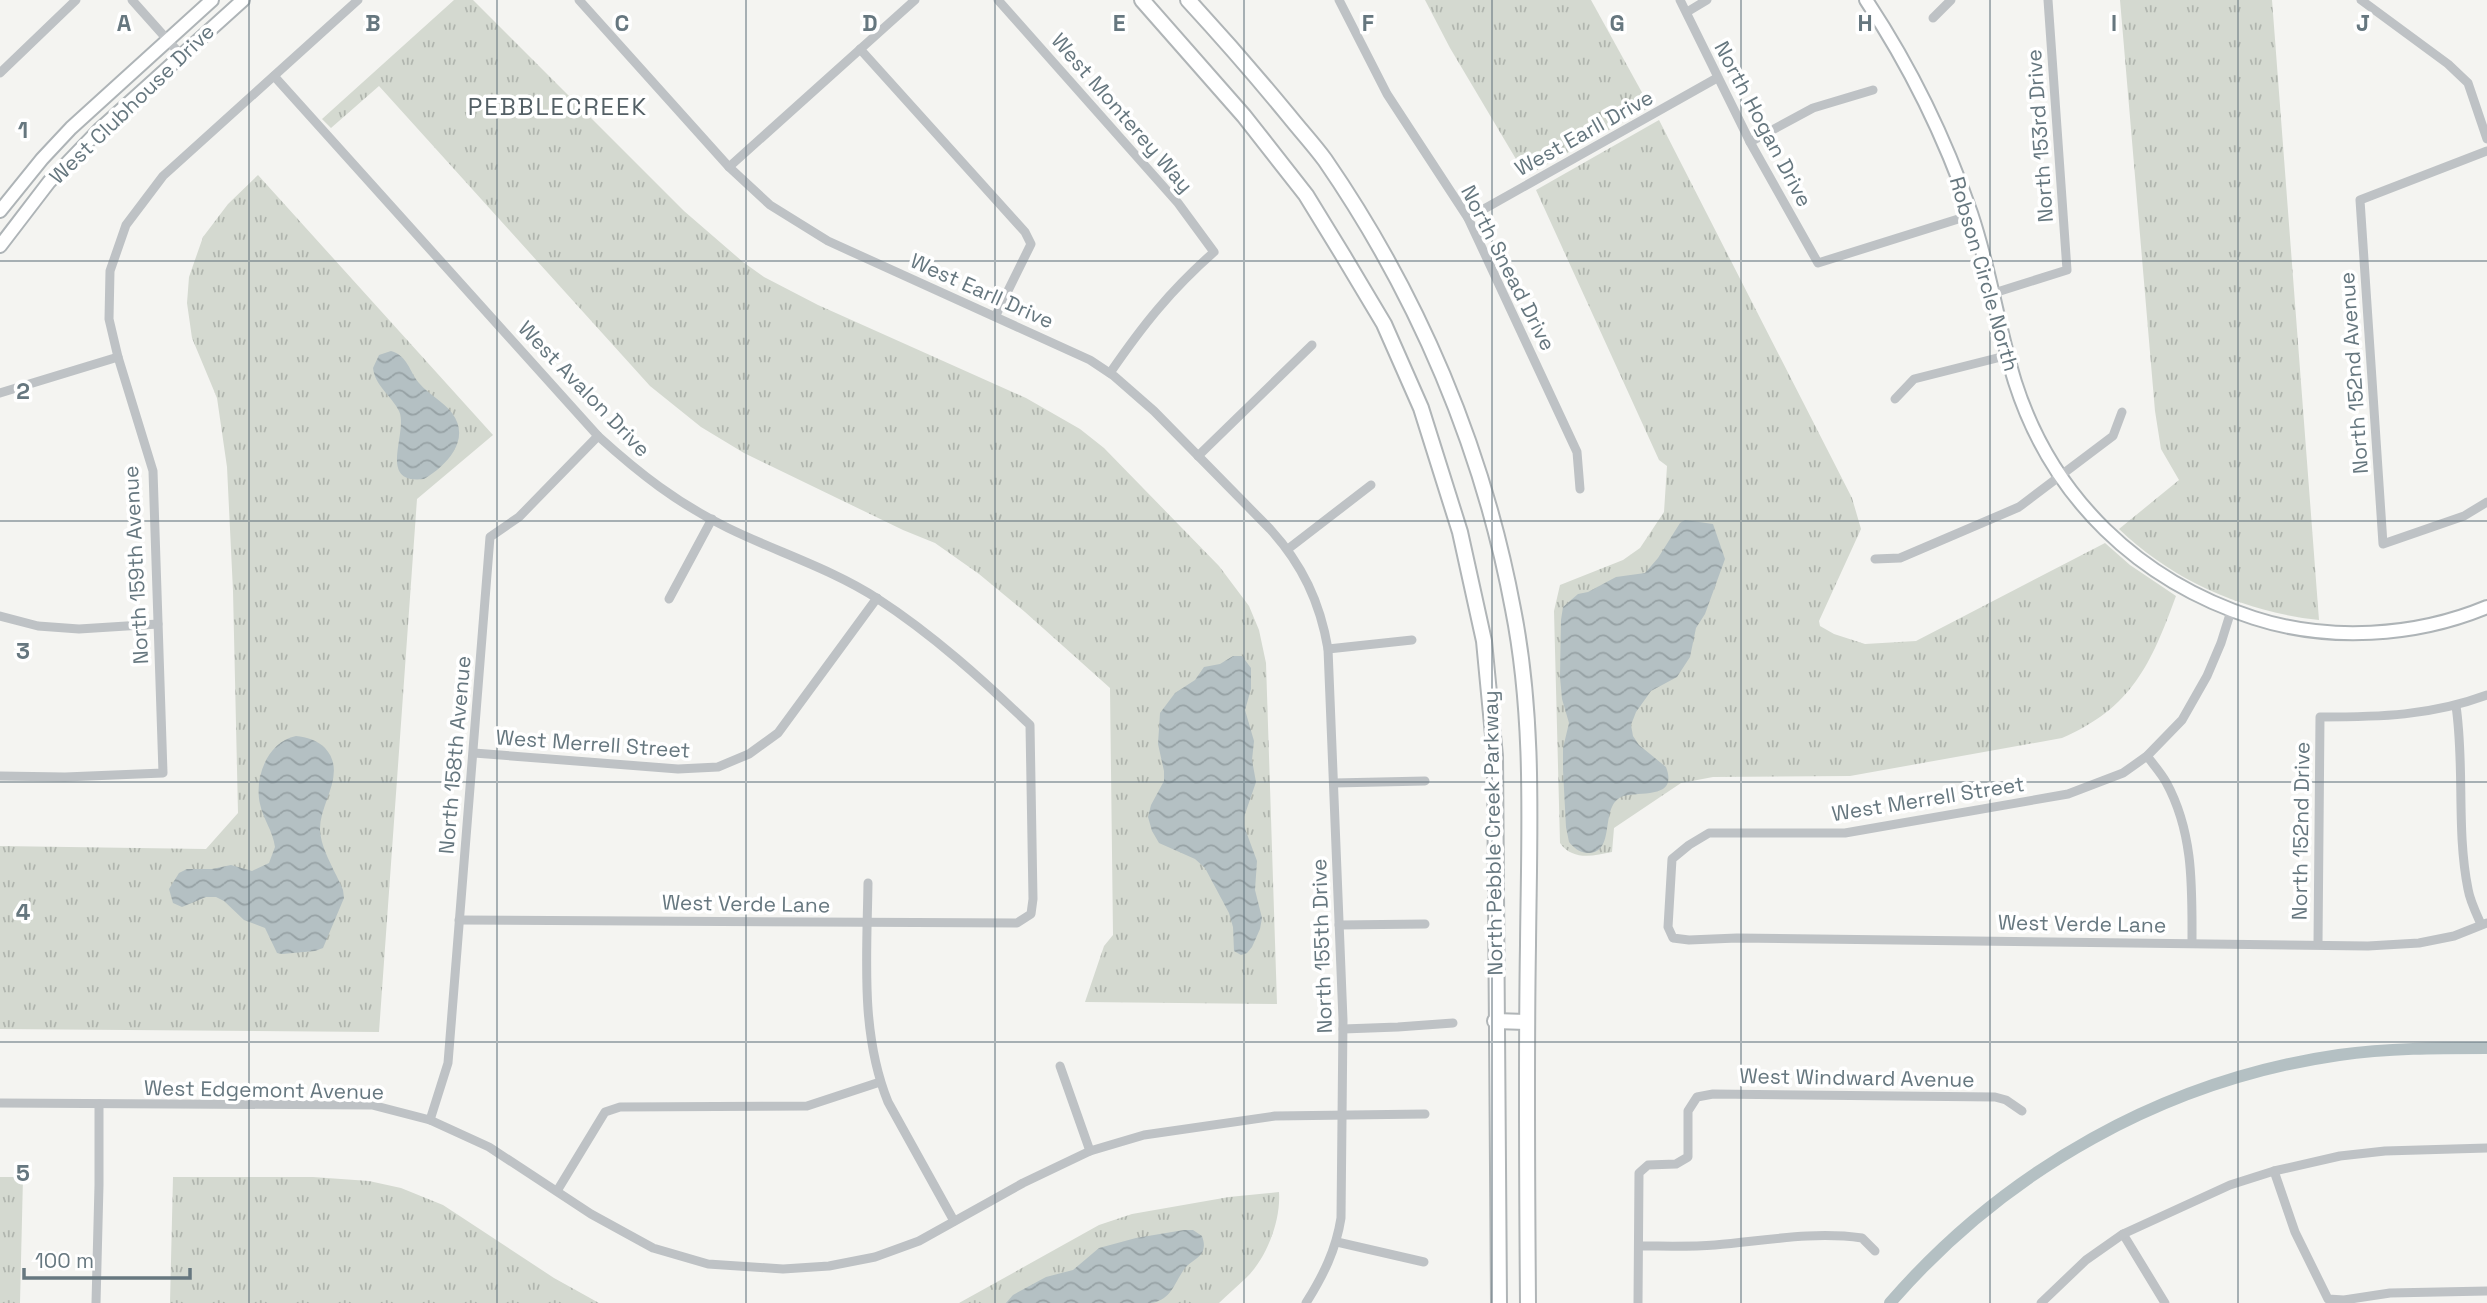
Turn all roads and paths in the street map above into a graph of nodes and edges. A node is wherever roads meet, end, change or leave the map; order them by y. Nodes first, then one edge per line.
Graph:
1 (76, 0) edge
2 (132, 0) edge
3 (212, 0) edge
4 (243, 0) edge
5 (358, 0) edge
6 (579, 0) edge
7 (915, 0) edge
8 (999, 0) edge
9 (1142, 0) edge
10 (1188, 0) edge
11 (1339, 0) edge
12 (1680, 0) edge
13 (1707, 0) edge
14 (1866, 0) edge
15 (1951, 0) edge
16 (2048, 0) edge
17 (2361, 0) edge
18 (1687, 12) junction
19 (1933, 18) dead end
20 (167, 40) junction
21 (860, 49) junction
22 (181, 55) junction
23 (0, 73) edge
24 (274, 76) junction
25 (1717, 78) junction
26 (1873, 90) dead end
27 (2487, 139) edge
28 (1749, 142) junction
29 (2487, 151) edge
30 (729, 167) junction
31 (0, 211) edge
32 (1971, 215) junction
33 (1468, 218) junction
34 (0, 246) edge
35 (1994, 293) junction
36 (996, 315) junction
37 (1312, 345) dead end
38 (2008, 355) junction
39 (118, 357) junction
40 (1110, 373) junction
41 (0, 393) edge
42 (1895, 399) dead end
43 (2122, 412) dead end
44 (598, 436) junction
45 (1198, 456) junction
46 (2061, 475) junction
47 (1371, 485) dead end
48 (1580, 489) dead end
49 (2487, 502) edge
50 (712, 519) junction
51 (1288, 549) junction
52 (1875, 559) dead end
53 (877, 598) junction
54 (669, 599) dead end
55 (2487, 607) edge
56 (2231, 611) junction
57 (0, 616) edge
58 (158, 624) junction
59 (1412, 640) dead end
60 (1328, 649) junction
61 (2487, 695) edge
62 (2456, 706) junction
63 (474, 753) junction
64 (2147, 756) junction
65 (0, 776) edge
66 (1425, 781) dead end
67 (1334, 783) junction
68 (868, 883) dead end
69 (1031, 914) joint
70 (459, 920) junction
71 (867, 923) junction
72 (2484, 923) edge
73 (1424, 924) dead end
74 (1339, 925) junction
75 (1673, 938) joint
76 (2192, 943) junction
77 (2318, 944) junction
78 (1495, 1021) junction
79 (1527, 1022) junction
80 (1453, 1023) dead end
81 (1343, 1029) junction
82 (1060, 1066) dead end
83 (880, 1082) junction
84 (0, 1103) edge
85 (99, 1104) junction
86 (2022, 1111) dead end
87 (1342, 1114) junction
88 (1425, 1114) dead end
89 (430, 1120) junction
90 (2487, 1148) edge
91 (1090, 1150) junction
92 (2274, 1171) junction
93 (557, 1191) junction
94 (954, 1220) junction
95 (2123, 1234) junction
96 (1338, 1242) junction
97 (1639, 1246) junction
98 (1875, 1251) dead end
99 (1424, 1262) dead end
100 (2451, 1290) junction
101 (2487, 1291) edge
102 (96, 1303) edge
103 (1306, 1303) edge
104 (1499, 1303) edge
105 (1528, 1303) edge
106 (1638, 1303) edge
107 (2041, 1303) edge
108 (2165, 1303) edge
109 (2451, 1303) edge

1 - 23 street
2 - 20 street
3 - 20 street, West Clubhouse Drive
4 - 22 street, West Clubhouse Drive
5 - 24 street, North 159th Avenue
6 - 30 street, West Earll Drive
7 - 21 street
8 - 40 street, West Monterey Way
9 - 78 main road, North Pebble Creek Parkway
10 - 79 main road, North Pebble Creek Parkway
11 - 33 street, North Snead Drive
12 - 18 street, North Hogan Drive
13 - 18 street
14 - 32 street, Robson Circle North
15 - 19 street
16 - 35 street, North 153rd Drive
17 - 27 street
18 - 25 street, North Hogan Drive
20 - 22 street
20 - 31 street, West Clubhouse Drive
21 - 30 street
21 - 36 street
22 - 34 street, West Clubhouse Drive
24 - 39 street, North 159th Avenue
24 - 44 street, West Avalon Drive
25 - 28 street, North Hogan Drive
25 - 33 street, West Earll Drive
26 - 28 street
28 - 32 street, North Hogan Drive
29 - 49 street, North 152nd Avenue
30 - 36 street, West Earll Drive
32 - 35 street, Robson Circle North
33 - 48 street, North Snead Drive
35 - 38 street, Robson Circle North
36 - 40 street, West Earll Drive
37 - 45 street
38 - 42 street
38 - 46 street, Robson Circle North
39 - 41 street
39 - 58 street, North 159th Avenue
40 - 45 street, West Earll Drive
43 - 46 street
44 - 50 street, West Avalon Drive
44 - 63 street, North 158th Avenue
45 - 51 street, West Earll Drive
46 - 52 street
46 - 56 street, Robson Circle North
47 - 51 street
50 - 53 street, West Avalon Drive
50 - 54 street
51 - 60 street, West Earll Drive
53 - 63 street, West Merrell Street
53 - 69 street, West Avalon Drive
55 - 56 street, Robson Circle North
56 - 64 street, West Merrell Street
57 - 58 street
58 - 65 street, North 159th Avenue
59 - 60 street
60 - 67 street, North 155th Drive
61 - 62 street
62 - 72 street
62 - 77 street, North 152nd Drive
63 - 70 street, North 158th Avenue
64 - 75 street, West Merrell Street
64 - 76 street
66 - 67 street
67 - 74 street, North 155th Drive
68 - 71 street
69 - 71 street, West Verde Lane
70 - 71 street, West Verde Lane
70 - 89 street, North 158th Avenue
71 - 83 street
72 - 77 street, West Verde Lane
73 - 74 street
74 - 81 street, North 155th Drive
75 - 76 street, West Verde Lane
76 - 77 street, West Verde Lane
78 - 79 main road
78 - 104 main road, North Pebble Creek Parkway
79 - 105 main road, North Pebble Creek Parkway
80 - 81 street
81 - 87 street, North 155th Drive
82 - 91 street
83 - 93 street
83 - 94 street
84 - 85 street, West Edgemont Avenue
85 - 89 street, West Edgemont Avenue
85 - 102 street
86 - 97 street, West Windward Avenue
87 - 88 street, West Edgemont Avenue
87 - 91 street, West Edgemont Avenue
87 - 96 street, North 155th Drive
89 - 93 street, West Edgemont Avenue
90 - 92 street
91 - 94 street, West Edgemont Avenue
92 - 95 street
92 - 100 street
93 - 94 street, West Edgemont Avenue
95 - 107 street
95 - 108 street
96 - 99 street
96 - 103 street, North 155th Drive
97 - 98 street
97 - 106 street
100 - 101 street
100 - 109 street

